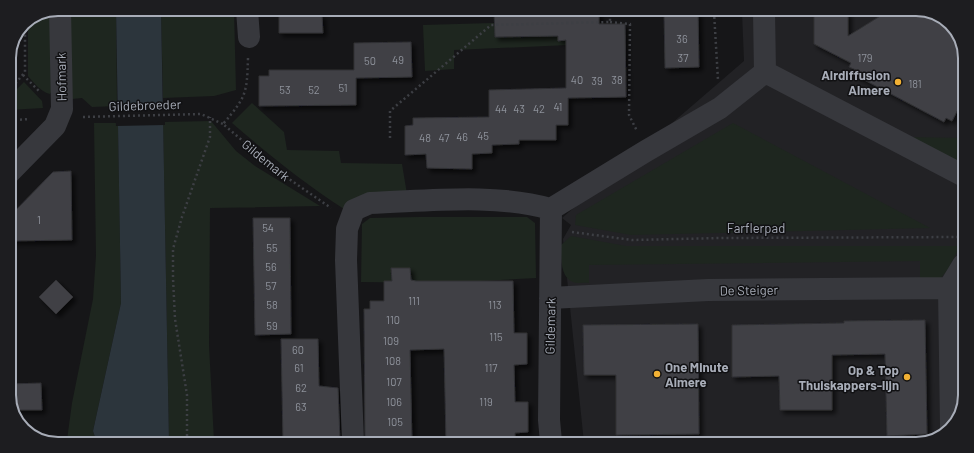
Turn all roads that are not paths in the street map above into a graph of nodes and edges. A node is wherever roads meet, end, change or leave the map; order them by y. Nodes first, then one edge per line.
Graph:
1 (60, 16) edge
2 (248, 16) edge
3 (764, 16) edge
4 (249, 37) road end
5 (765, 72) junction
6 (16, 166) edge
7 (958, 173) edge
8 (551, 209) junction
9 (958, 273) edge
10 (949, 288) junction
11 (550, 298) junction
12 (951, 418) edge
13 (353, 437) edge
14 (550, 437) edge

1 - 6 street, Hofmark
2 - 4 street
3 - 5 street
5 - 7 street
5 - 8 street
8 - 11 street, Gildemark
8 - 13 street
9 - 10 street
10 - 11 street, De Steiger
10 - 12 street
11 - 14 street, Gildemark

